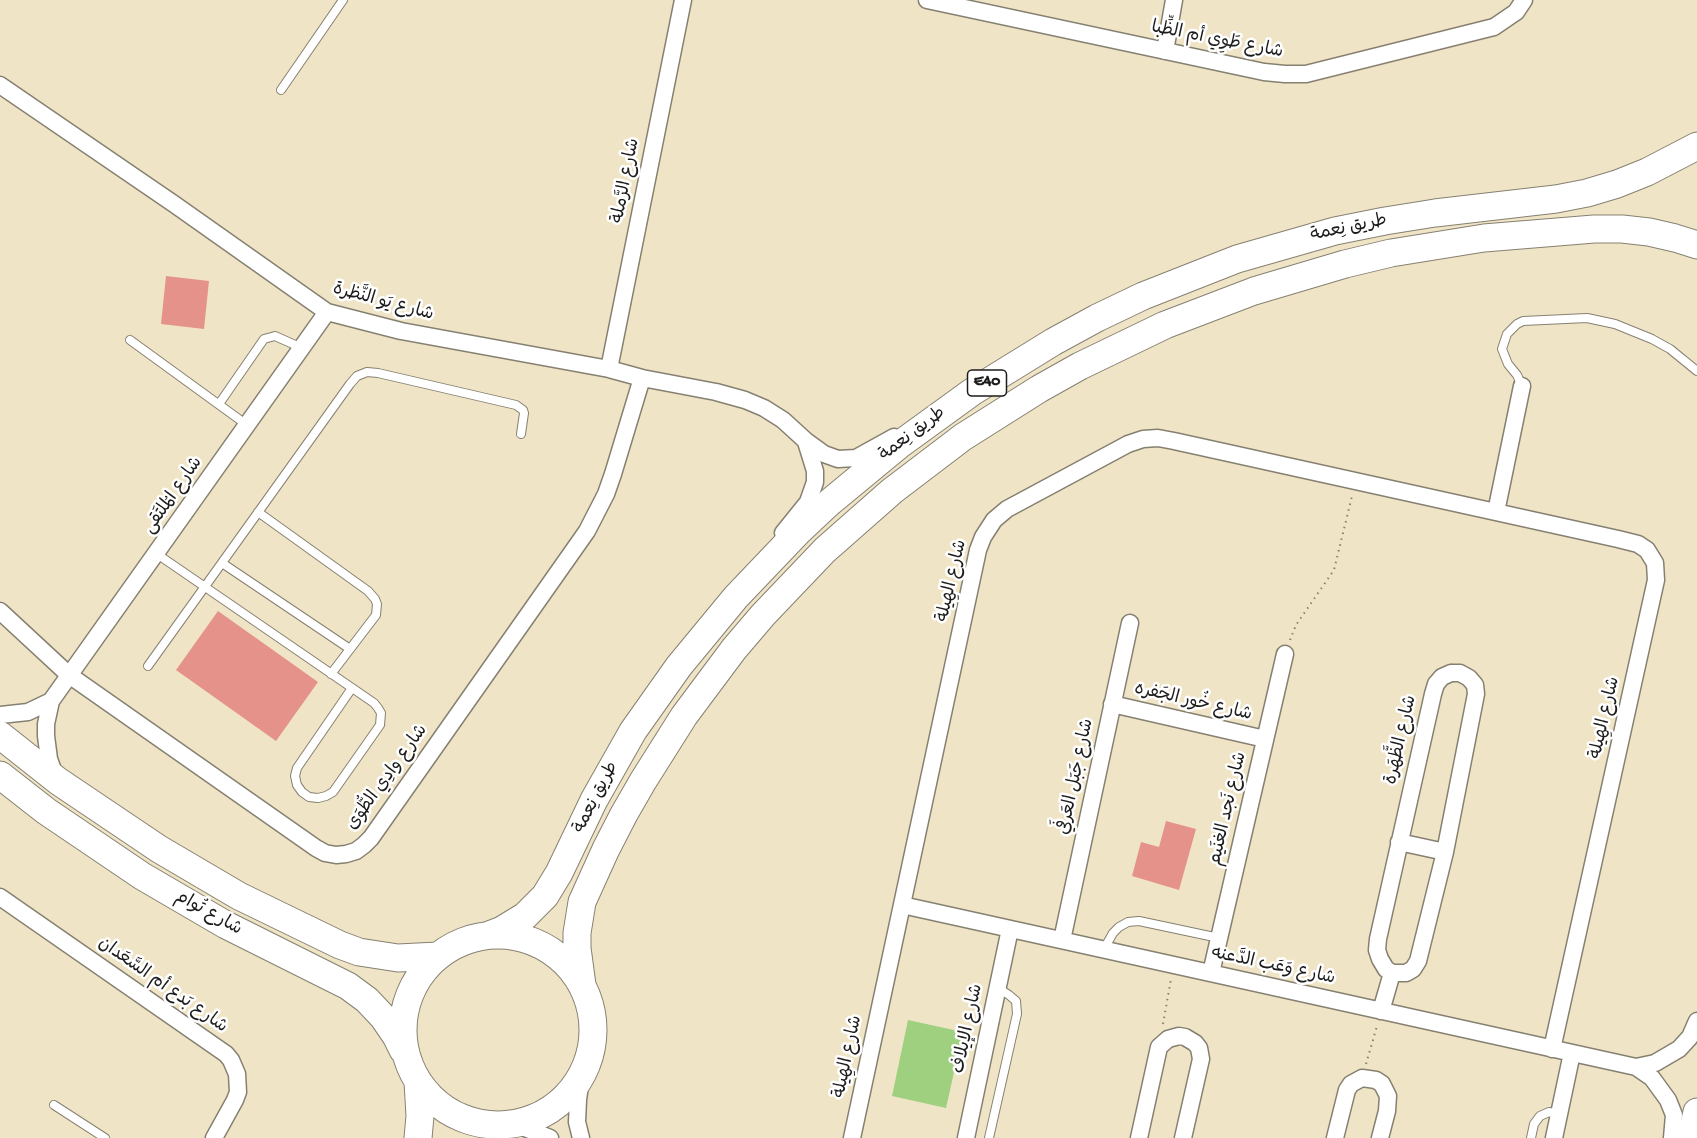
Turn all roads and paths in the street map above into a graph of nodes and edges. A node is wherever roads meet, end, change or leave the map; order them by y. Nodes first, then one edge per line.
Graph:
1 (343, 0) edge
2 (683, 0) edge
3 (927, 0) edge
4 (1174, 0) edge
5 (1524, 0) edge
6 (1165, 51) junction
7 (0, 85) edge
8 (281, 90) dead end
9 (1697, 146) edge
10 (1697, 245) edge
11 (327, 312) junction
12 (130, 340) dead end
13 (302, 348) junction
14 (609, 369) junction
15 (1697, 371) edge
16 (642, 378) junction
17 (1522, 386) joint
18 (972, 392) junction
19 (219, 404) junction
20 (247, 425) junction
21 (521, 434) dead end
22 (806, 441) junction
23 (1356, 482) junction
24 (258, 512) junction
25 (1496, 512) junction
26 (157, 554) junction
27 (222, 562) junction
28 (205, 587) junction
29 (736, 597) junction
30 (0, 611) edge
31 (1130, 623) dead end
32 (350, 649) junction
33 (1285, 654) joint
34 (148, 666) dead end
35 (331, 674) junction
36 (69, 675) junction
37 (352, 688) junction
38 (51, 701) junction
39 (1113, 704) junction
40 (0, 715) edge
41 (0, 735) edge
42 (1265, 739) junction
43 (0, 775) edge
44 (58, 781) junction
45 (1399, 842) junction
46 (1445, 852) junction
47 (0, 897) edge
48 (902, 905) junction
49 (1010, 929) junction
50 (489, 935) junction
51 (1219, 939) junction
52 (1062, 940) junction
53 (1104, 949) junction
54 (438, 956) junction
55 (1173, 965) junction
56 (1211, 973) junction
57 (1392, 973) junction
58 (582, 985) junction
59 (998, 988) junction
60 (1381, 1011) junction
61 (1697, 1021) edge
62 (1159, 1047) junction
63 (1552, 1049) junction
64 (1572, 1053) junction
65 (406, 1056) junction
66 (1636, 1067) junction
67 (581, 1078) junction
68 (1362, 1078) junction
69 (418, 1082) junction
70 (54, 1105) dead end
71 (1697, 1112) edge
72 (1559, 1114) junction
73 (502, 1129) edge
74 (105, 1138) edge
75 (214, 1138) edge
76 (418, 1138) edge
77 (550, 1138) edge
78 (581, 1138) edge
79 (852, 1138) edge
80 (966, 1138) edge
81 (989, 1138) edge
82 (1139, 1138) edge
83 (1183, 1138) edge
84 (1335, 1138) edge
85 (1380, 1138) edge
86 (1531, 1138) edge
87 (1554, 1138) edge
88 (1672, 1138) edge
89 (1691, 1138) edge

1 - 8 lane
2 - 14 street, شارع الرَّملة
3 - 6 street, شارع طَوِي أم الظِّبا
4 - 6 street
5 - 6 street, شارع طَوِي أم الظِّبا
7 - 11 street, شارع يَو النَّظرة
9 - 18 main road, طريق نِعمة / E40
10 - 58 main road, طريق نِعمة / E40
11 - 13 street, شارع المُلتَقى
11 - 14 street, شارع يَو النَّظرة
12 - 19 lane
13 - 19 lane
13 - 20 street, شارع المُلتَقى
14 - 16 street, شارع يَو النَّظرة
15 - 17 lane
16 - 22 street, شارع يَو النَّظرة
16 - 36 street, شارع وادِي الطُّوَى
17 - 25 street
18 - 22 street, شارع يَو النَّظرة
18 - 29 main road, طريق نِعمة / E40
19 - 20 lane
20 - 26 street, شارع المُلتَقى
21 - 24 lane
22 - 29 street
23 - 25 street, شارع الهِيلة
23 - 33 path
23 - 48 street, شارع الهِيلة
24 - 27 lane
24 - 32 lane
25 - 63 street, شارع الهِيلة
26 - 28 lane
26 - 36 street, شارع المُلتَقى
27 - 28 lane
27 - 32 lane
28 - 34 lane
28 - 35 lane
29 - 50 main road, طريق نِعمة / E40
30 - 36 street, شارع وادِي الطُّوَى
31 - 39 street, شارع جَبَل العَرفَي
32 - 35 lane
33 - 42 street, شارع نَجد الغنَيم
35 - 37 lane
36 - 38 street, شارع المُلتَقى
37 - 37 lane
38 - 40 street
38 - 44 street, شارع المُلتَقى
39 - 42 street, شارع خُور الجَفره
39 - 52 street, شارع جَبَل العَرفَي
41 - 44 main road, شارع تُوام
42 - 51 street, شارع نَجد الغنَيم
43 - 65 main road, شارع تُوام
44 - 54 main road, شارع تُوام
45 - 46 street
45 - 46 street, شارع الظَّهَرة
45 - 57 street, شارع الظَّهَرة
46 - 57 street, شارع الظَّهَرة
47 - 75 street, شارع بَدع أم السَّعَدان
48 - 49 street, شارع وَعَب الدَّعنه
48 - 79 street, شارع الهِيلة
49 - 52 street, شارع وَعَب الدَّعنه
49 - 59 street, شارع الإيلاف
50 - 54 main road
50 - 58 main road
51 - 53 lane
51 - 56 street, شارع نَجد الغنَيم
52 - 53 street, شارع وَعَب الدَّعنه
53 - 55 street, شارع وَعَب الدَّعنه
54 - 65 main road
55 - 56 street, شارع وَعَب الدَّعنه
55 - 62 path
56 - 60 street, شارع وَعَب الدَّعنه
57 - 60 street
58 - 67 main road
59 - 80 street, شارع الإيلاف
59 - 81 lane
60 - 63 street, شارع وَعَب الدَّعنه
60 - 68 path
61 - 66 street
62 - 82 street
62 - 83 street
63 - 64 street, شارع وَعَب الدَّعنه
64 - 66 street, شارع وَعَب الدَّعنه
64 - 72 street
65 - 69 main road
66 - 88 street, شارع وَعَب الدَّعنه
67 - 73 main road
67 - 78 street
68 - 84 street
68 - 85 street
69 - 73 main road
69 - 76 main road
70 - 74 lane
71 - 89 main road
72 - 86 lane
72 - 87 street
73 - 77 street

